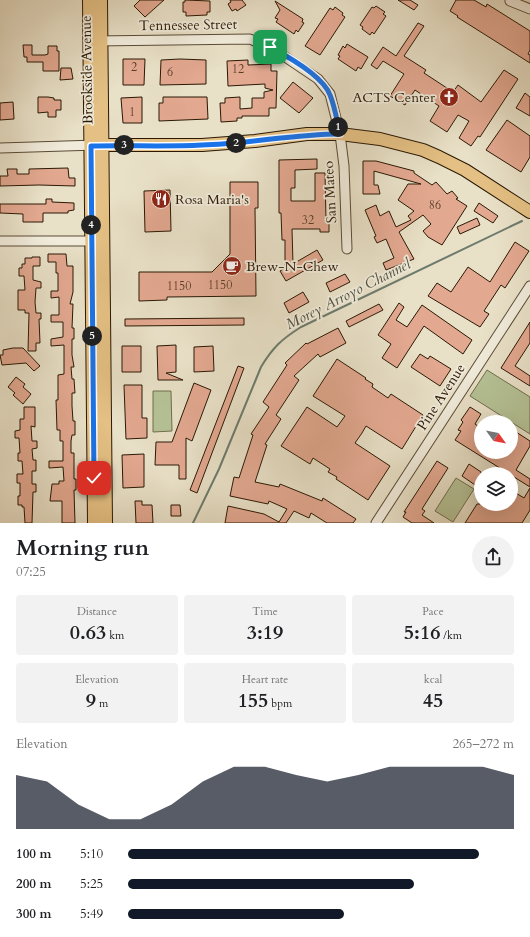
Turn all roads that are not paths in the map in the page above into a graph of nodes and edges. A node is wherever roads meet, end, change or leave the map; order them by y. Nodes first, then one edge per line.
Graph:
1 (90, 0) edge
2 (101, 0) edge
3 (510, 2) dead end
4 (530, 9) edge
5 (96, 41) junction
6 (340, 134) junction
7 (97, 146) junction
8 (0, 148) edge
9 (530, 212) edge
10 (0, 241) edge
11 (97, 241) junction
12 (347, 249) dead end
13 (530, 286) edge
14 (94, 523) edge
15 (106, 523) edge
16 (376, 523) edge

1 - 5 main road, Brookside Avenue
2 - 5 main road, Brookside Avenue
3 - 4 street
5 - 6 street, Tennessee Street
5 - 7 main road, Brookside Avenue
6 - 7 main road
6 - 9 main road
6 - 12 street, San Mateo
7 - 8 street
7 - 11 main road, Brookside Avenue
10 - 11 street
11 - 14 main road, Brookside Avenue
11 - 15 main road, Brookside Avenue
13 - 16 street, Pine Avenue

